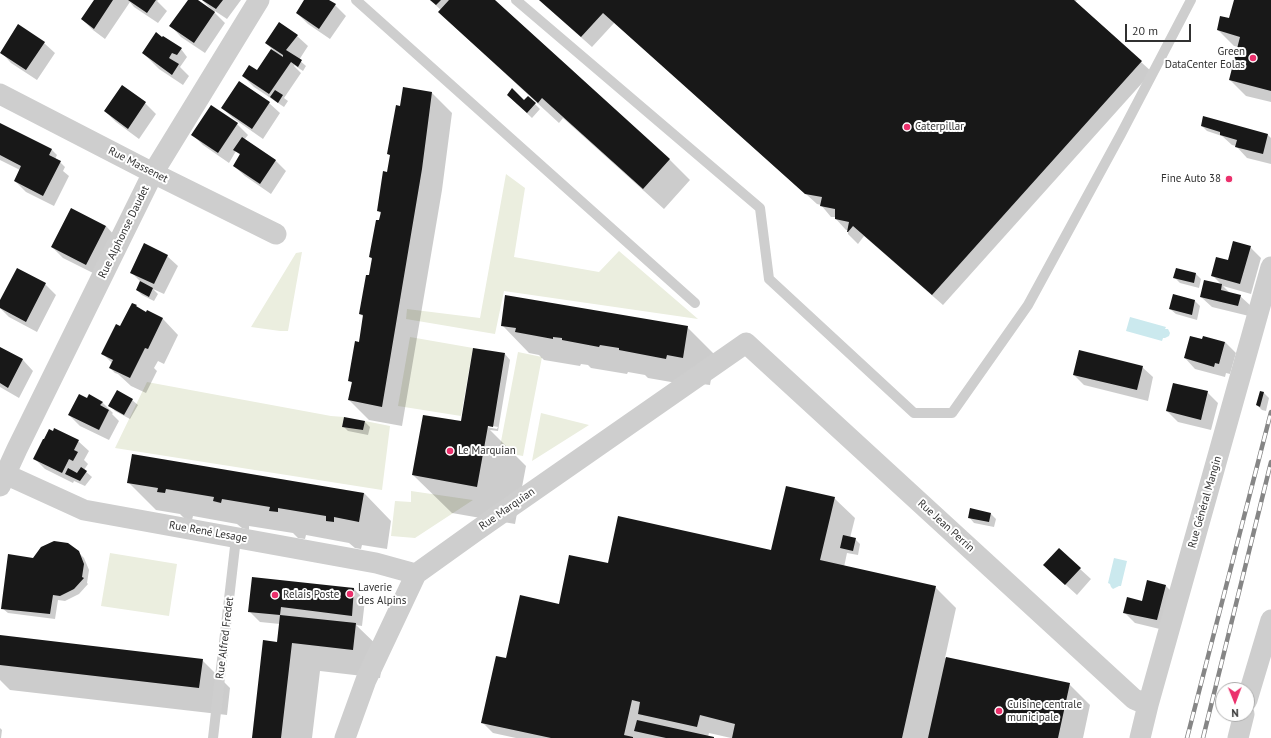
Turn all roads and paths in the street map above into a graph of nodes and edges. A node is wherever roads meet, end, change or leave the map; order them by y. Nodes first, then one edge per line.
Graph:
1 (259, 0) edge
2 (356, 0) edge
3 (516, 0) edge
4 (1191, 0) edge
5 (0, 94) edge
6 (153, 173) junction
7 (276, 234) dead end
8 (1271, 267) edge
9 (695, 304) dead end
10 (746, 343) joint
11 (2, 480) edge
12 (236, 538) junction
13 (416, 574) junction
14 (1271, 620) edge
15 (1252, 682) edge
16 (1148, 705) junction
17 (1242, 722) edge
18 (213, 738) edge
19 (345, 738) edge
20 (1140, 738) edge
21 (1238, 738) edge

1 - 6 street, Rue Alphonse Daudet
2 - 9 lane
3 - 4 lane
5 - 6 street, Rue Massenet
6 - 7 street, Rue Massenet
6 - 11 street, Rue Alphonse Daudet
8 - 16 street, Rue Général Mangin
10 - 13 street, Rue Marquian
10 - 16 street, Rue Jean Perrin
11 - 12 street, Rue René Lesage
12 - 13 street, Rue René Lesage
12 - 18 lane, Rue Alfred Fredet
13 - 19 street, Rue Marquian
14 - 15 street
16 - 20 street, Rue Général Mangin
17 - 21 street

